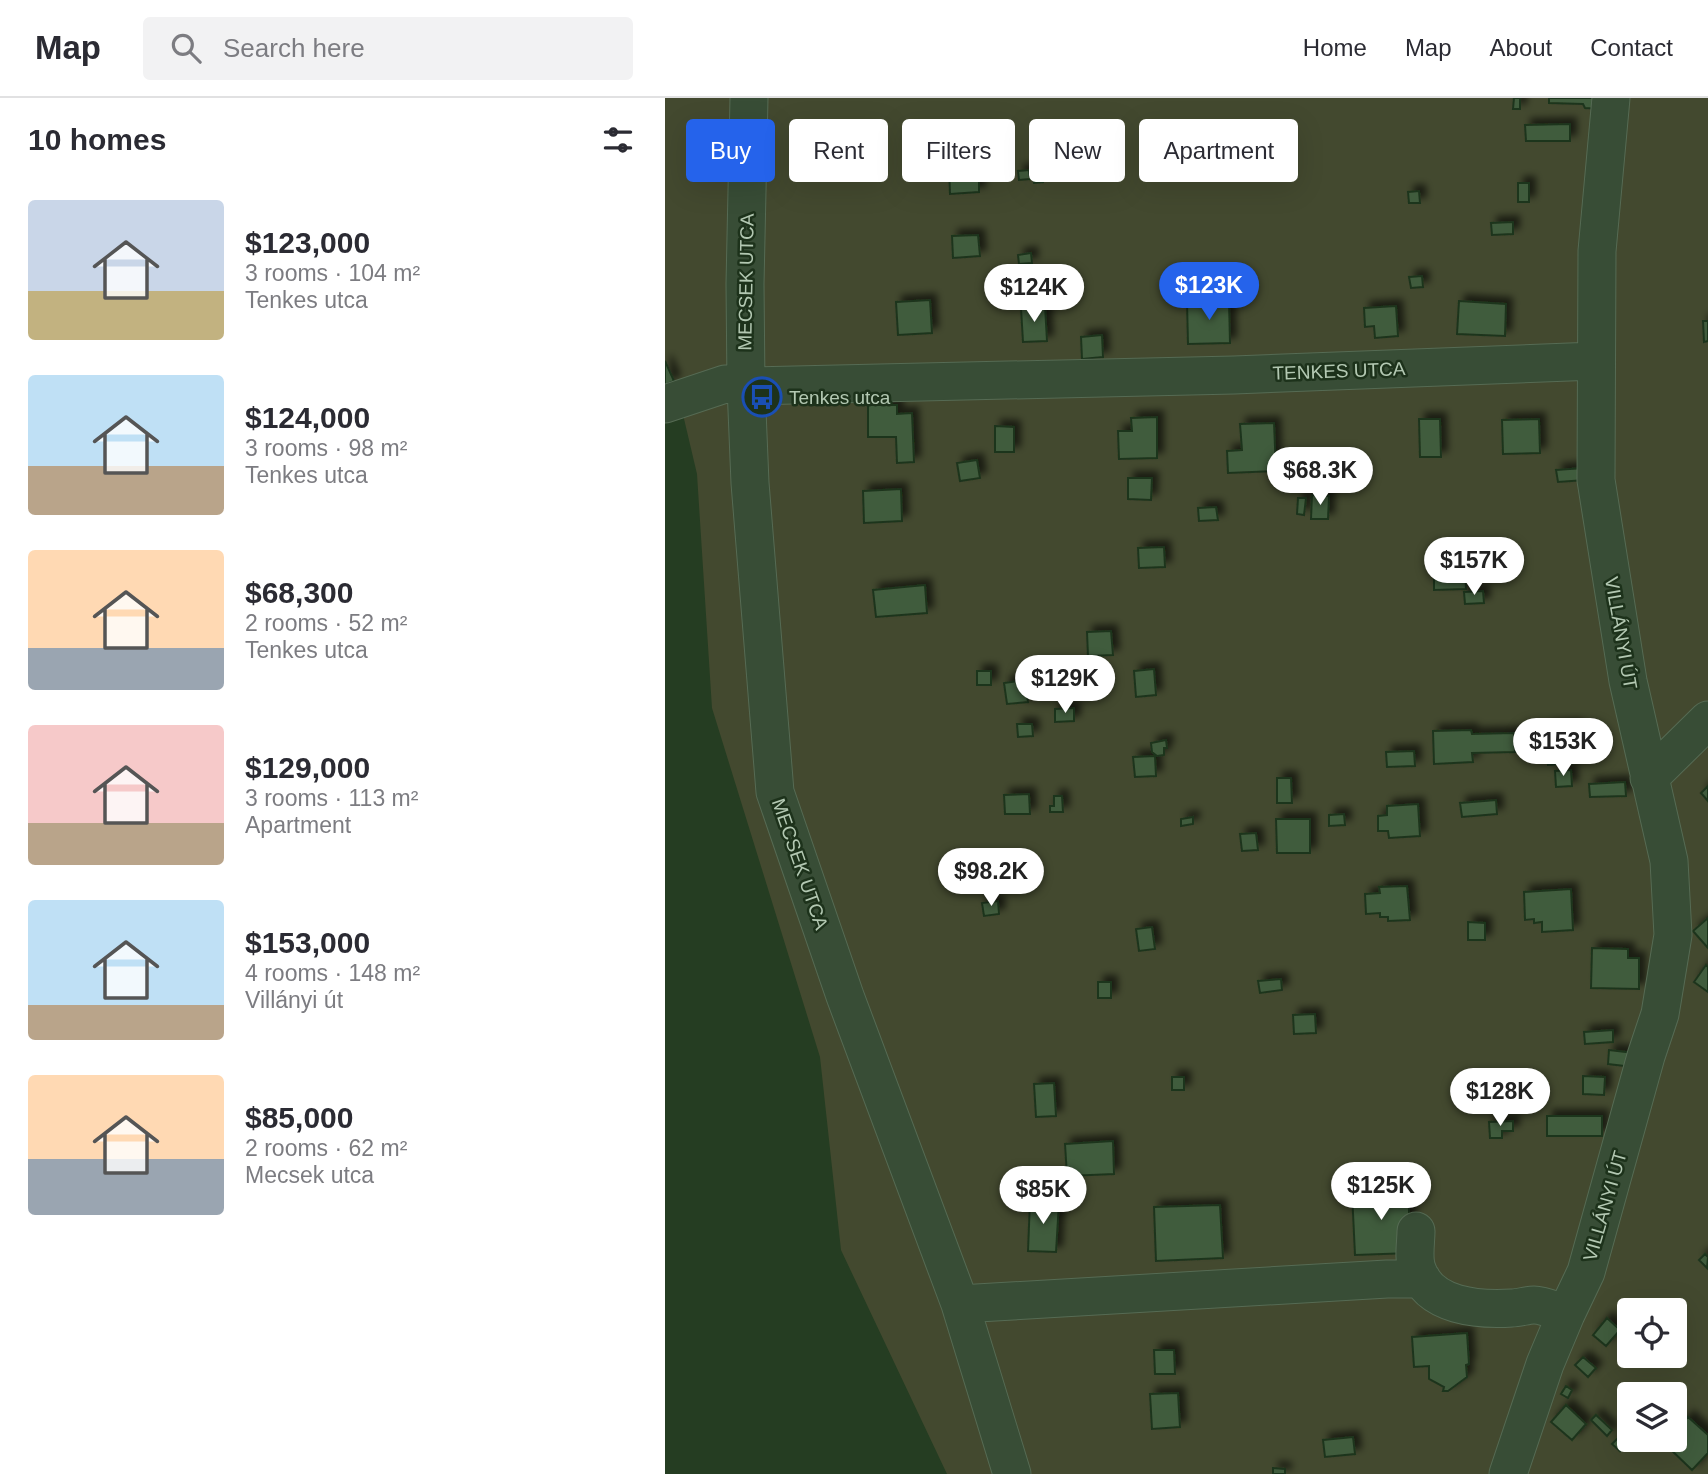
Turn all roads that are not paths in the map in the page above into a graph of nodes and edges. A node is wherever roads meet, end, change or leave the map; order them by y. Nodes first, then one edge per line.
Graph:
1 (749, 98) edge
2 (1611, 98) edge
3 (1595, 360) junction
4 (746, 386) junction
5 (665, 404) edge
6 (1708, 720) edge
7 (1649, 778) junction
8 (1416, 1231) dead end
9 (1422, 1279) junction
10 (960, 1304) junction
11 (1566, 1314) junction
12 (1012, 1474) edge
13 (1508, 1474) edge

1 - 4 street, MECSEK UTCA
2 - 3 street, VILLÁNYI ÚT
3 - 4 street, TENKES UTCA
3 - 7 street, VILLÁNYI ÚT
4 - 5 street, TENKES UTCA
4 - 10 street, MECSEK UTCA
6 - 7 street
7 - 11 street, VILLÁNYI ÚT
8 - 9 street
9 - 10 street
9 - 11 street
10 - 12 street, MECSEK UTCA
11 - 13 street, VILLÁNYI ÚT

